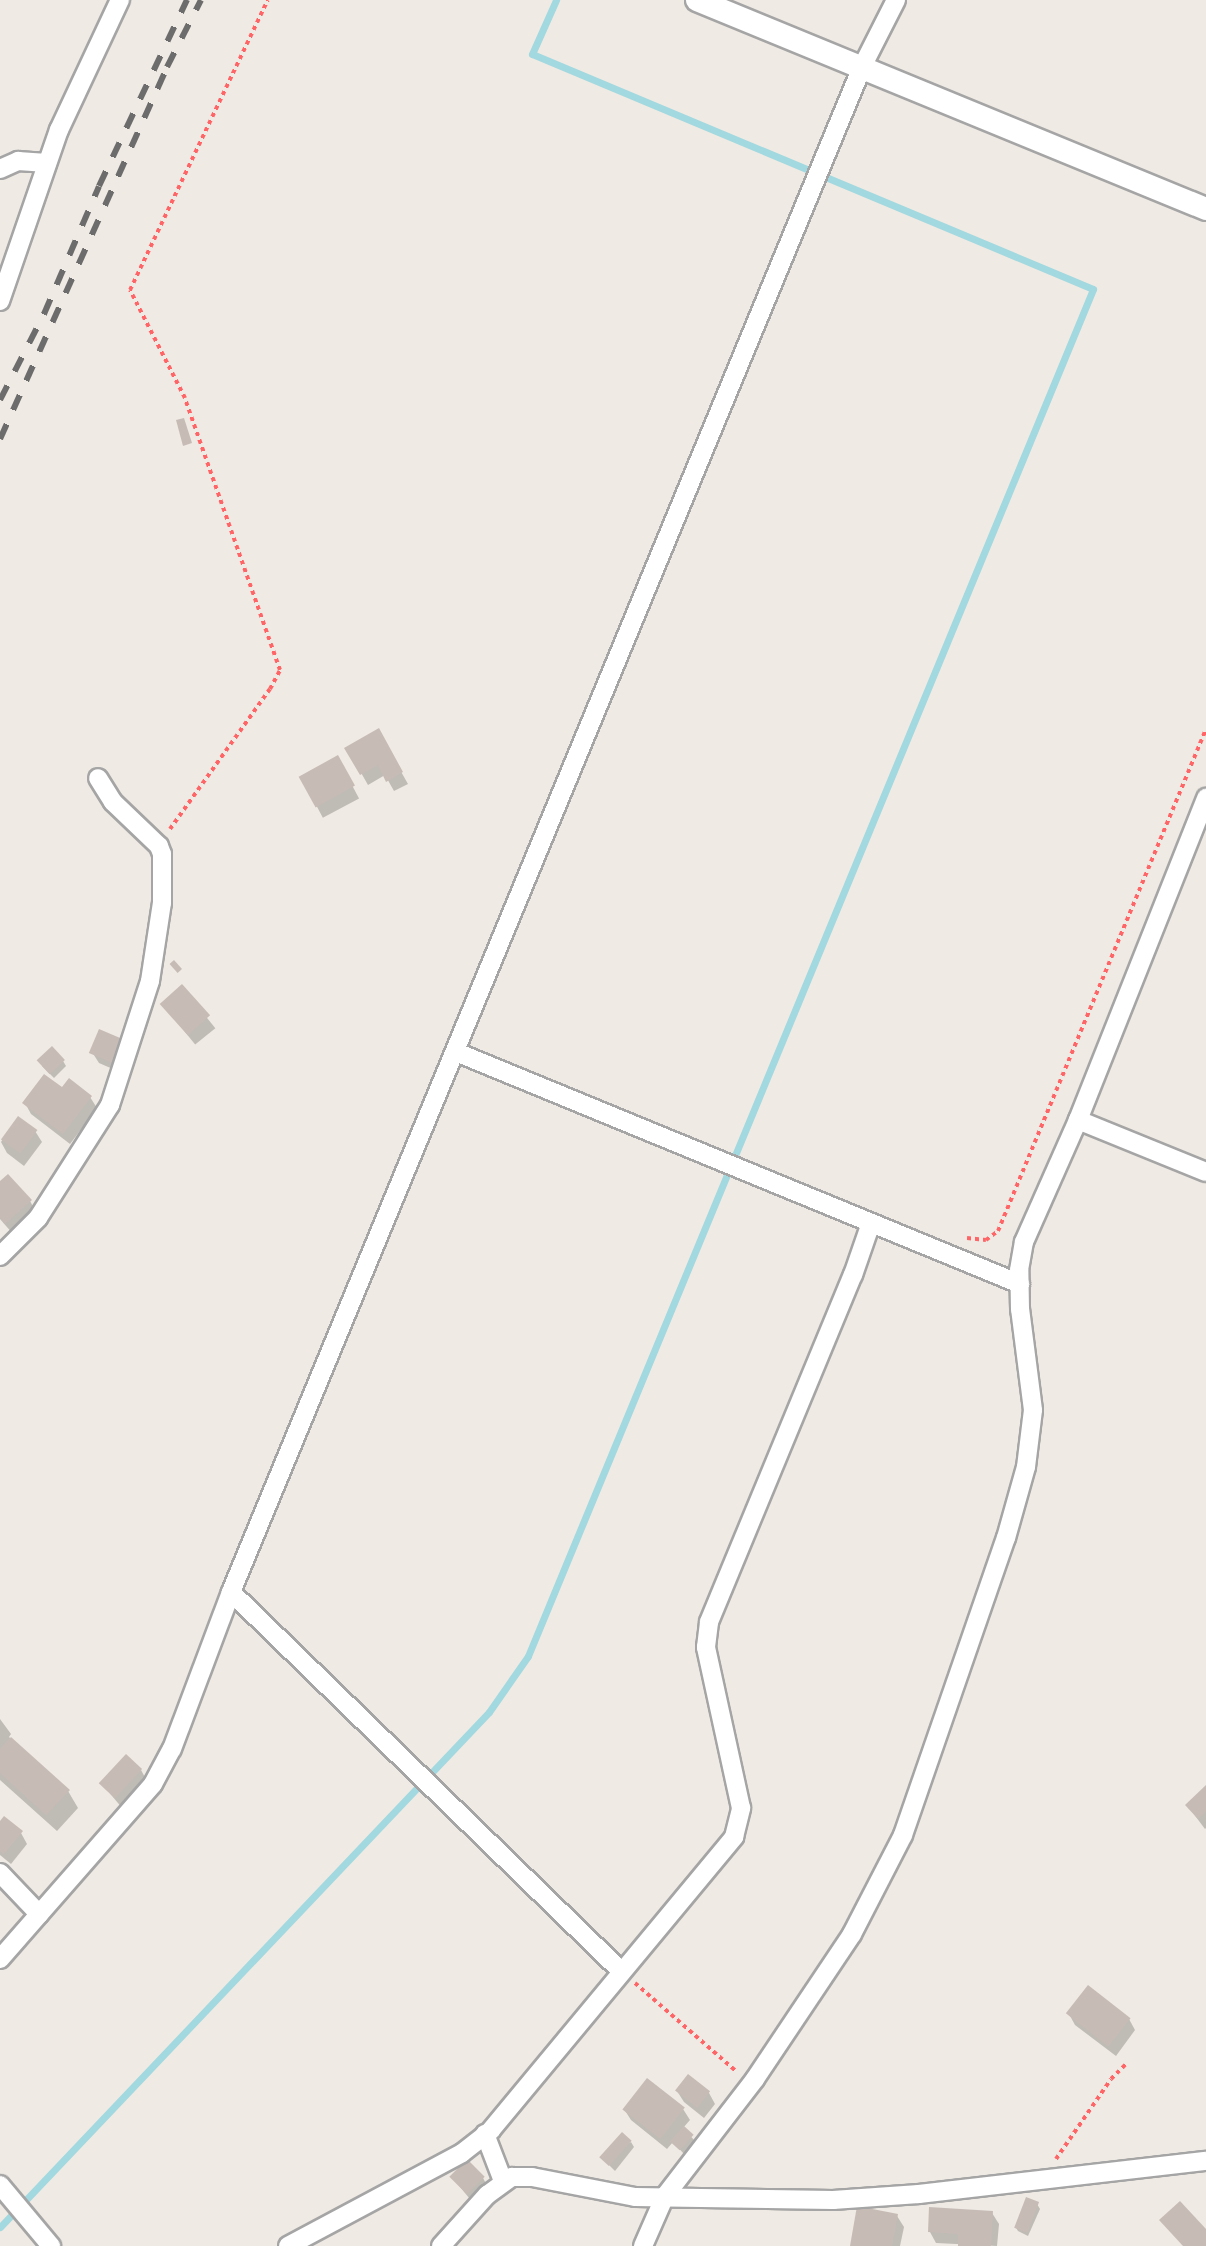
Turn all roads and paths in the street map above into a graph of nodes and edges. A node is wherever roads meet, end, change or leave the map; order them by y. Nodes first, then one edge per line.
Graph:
1 (120, 0) edge
2 (268, 0) edge
3 (697, 0) edge
4 (896, 0) edge
5 (862, 67) junction
6 (47, 163) junction
7 (0, 169) edge
8 (1206, 209) edge
9 (0, 301) edge
10 (1206, 729) edge
11 (98, 778) dead end
12 (1206, 798) edge
13 (159, 846) junction
14 (456, 1052) junction
15 (1078, 1120) junction
16 (1206, 1172) edge
17 (871, 1223) junction
18 (954, 1233) dead end
19 (0, 1256) edge
20 (1020, 1284) junction
21 (231, 1592) junction
22 (0, 1873) edge
23 (39, 1914) junction
24 (0, 1959) edge
25 (621, 1971) junction
26 (1126, 2064) dead end
27 (751, 2084) junction
28 (485, 2134) junction
29 (1206, 2161) edge
30 (1048, 2180) junction
31 (503, 2181) junction
32 (3, 2194) edge
33 (664, 2198) junction
34 (51, 2246) edge
35 (288, 2246) edge
36 (441, 2246) edge
37 (643, 2246) edge

1 - 6 street
2 - 13 path
3 - 5 street
4 - 5 street
5 - 8 street
5 - 14 street
6 - 7 street
6 - 9 street
10 - 18 path
11 - 13 street
12 - 15 street
13 - 19 street
14 - 17 street
14 - 21 street
15 - 16 street
15 - 20 street
17 - 20 street
17 - 25 street
20 - 27 street
21 - 23 street
21 - 25 street
22 - 23 street
23 - 24 street
25 - 27 path
25 - 28 street
26 - 30 path
27 - 33 street
28 - 31 street
28 - 35 street
29 - 30 street
30 - 33 street
31 - 33 street
31 - 36 street
32 - 34 street
33 - 37 street

